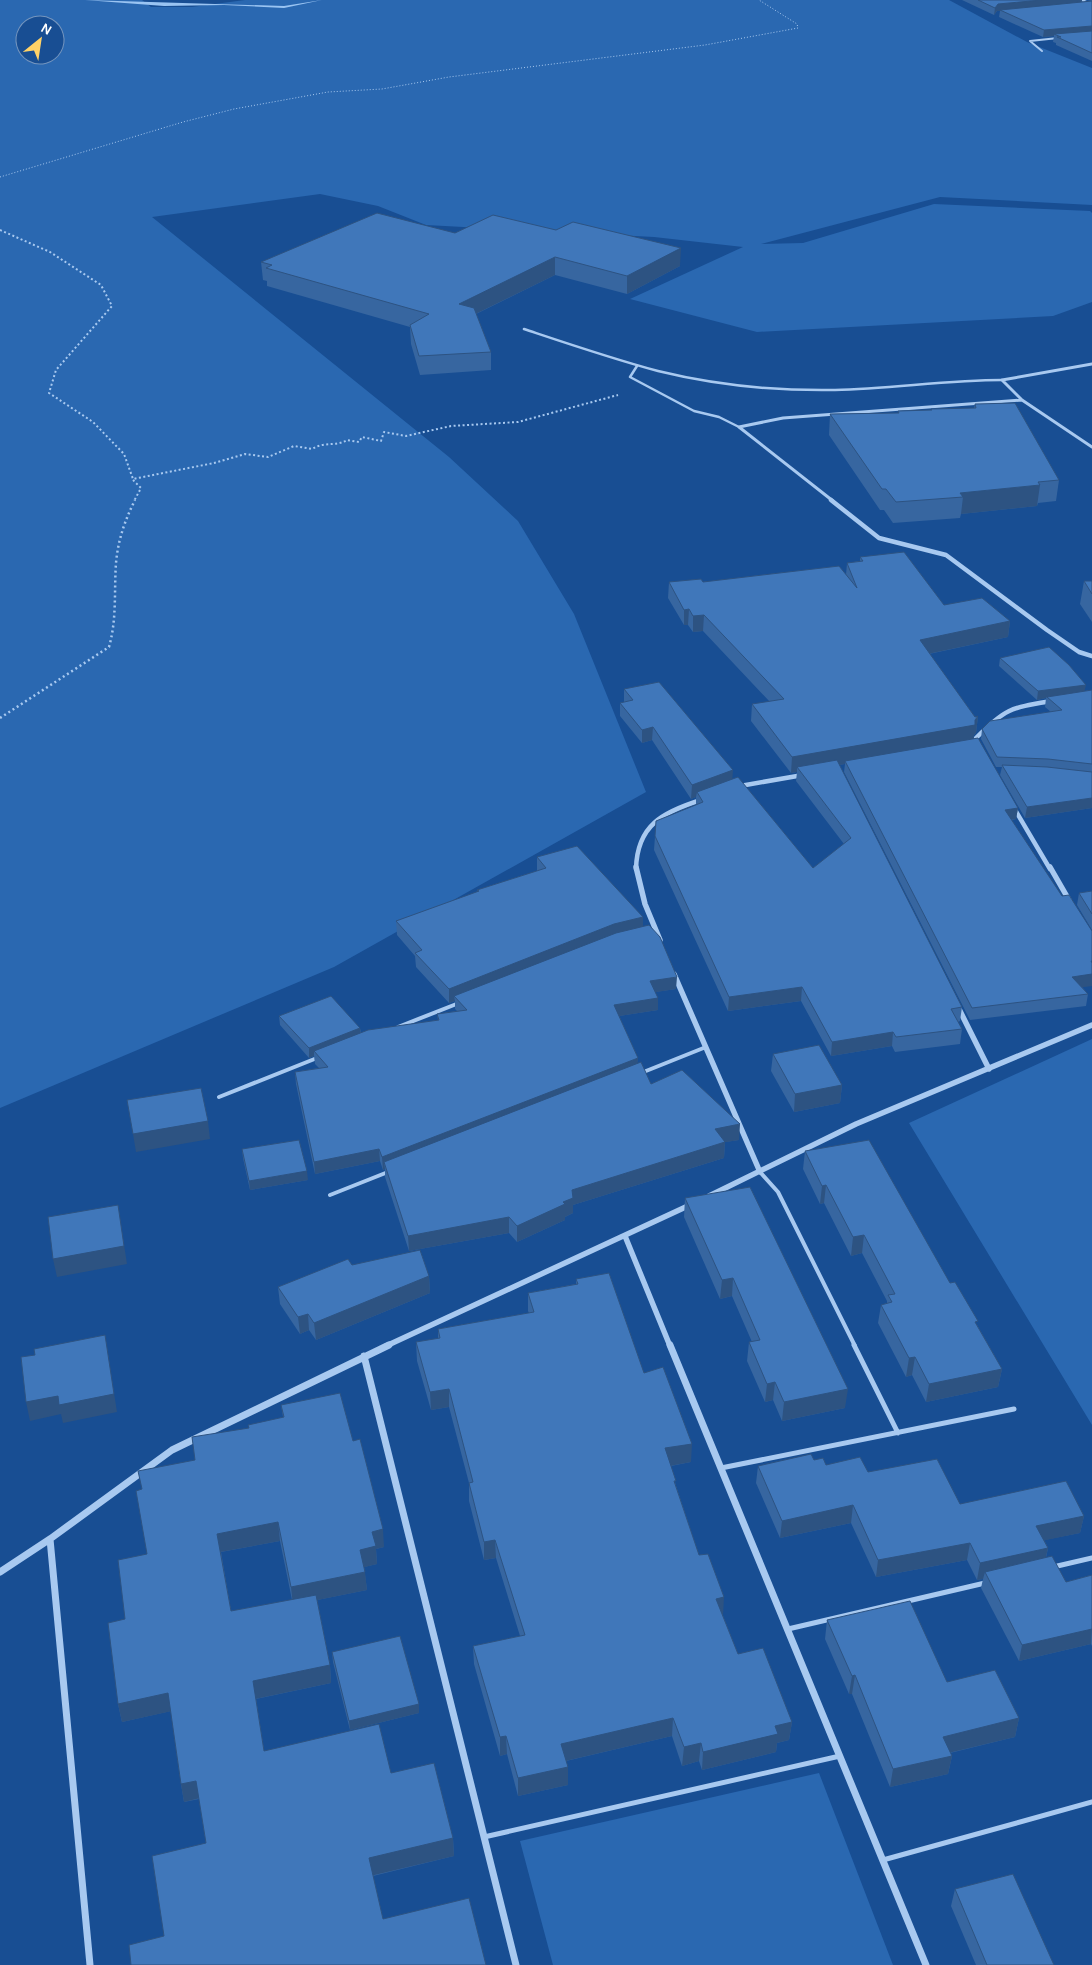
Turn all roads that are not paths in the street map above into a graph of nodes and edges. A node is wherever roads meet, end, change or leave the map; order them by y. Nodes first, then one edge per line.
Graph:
1 (1082, 0) edge
2 (1092, 5) edge
3 (1082, 6) edge
4 (1066, 37) edge
5 (1042, 51) dead end
6 (524, 329) dead end
7 (1092, 364) edge
8 (637, 366) junction
9 (1002, 380) junction
10 (1022, 400) junction
11 (739, 426) junction
12 (1092, 447) edge
13 (1092, 656) edge
14 (1063, 700) edge
15 (978, 745) junction
16 (969, 746) edge
17 (983, 754) edge
18 (810, 774) edge
19 (735, 787) edge
20 (708, 797) edge
21 (1009, 800) edge
22 (1072, 906) edge
23 (656, 931) junction
24 (648, 933) edge
25 (664, 949) edge
26 (672, 967) edge
27 (468, 999) edge
28 (958, 1007) edge
29 (1092, 1024) edge
30 (394, 1028) edge
31 (706, 1048) junction
32 (320, 1057) edge
33 (989, 1069) junction
34 (632, 1076) edge
35 (219, 1097) dead end
36 (394, 1170) edge
37 (760, 1172) junction
38 (330, 1195) dead end
39 (706, 1198) edge
40 (697, 1202) edge
41 (625, 1236) junction
42 (364, 1356) junction
43 (1014, 1409) dead end
44 (898, 1433) junction
45 (721, 1468) junction
46 (50, 1539) junction
47 (1092, 1558) edge
48 (1044, 1569) edge
49 (0, 1572) edge
50 (987, 1582) edge
51 (787, 1630) junction
52 (840, 1756) junction
53 (1092, 1802) edge
54 (484, 1837) junction
55 (883, 1860) junction
56 (90, 1965) edge
57 (516, 1965) edge
58 (926, 1965) edge

1 - 2 street
2 - 3 lane
4 - 5 lane
6 - 8 lane
7 - 9 street
8 - 9 lane
8 - 11 lane
9 - 10 street
10 - 11 street
10 - 12 street
11 - 13 street
14 - 15 street
15 - 16 street
15 - 17 street
18 - 19 street
20 - 23 street
21 - 22 street
23 - 24 lane
23 - 25 street
26 - 31 street
27 - 30 lane
28 - 33 street
29 - 33 street
31 - 34 lane
31 - 37 street
32 - 35 lane
33 - 37 street
36 - 38 lane
37 - 39 street
37 - 44 lane
40 - 41 street
41 - 42 street
41 - 45 street
42 - 46 street
42 - 54 street
43 - 44 lane
44 - 45 lane
45 - 51 street
46 - 49 street
46 - 56 street
47 - 48 lane
50 - 51 lane
51 - 52 street
52 - 54 lane
52 - 55 street
53 - 55 lane
54 - 57 street
55 - 58 street

